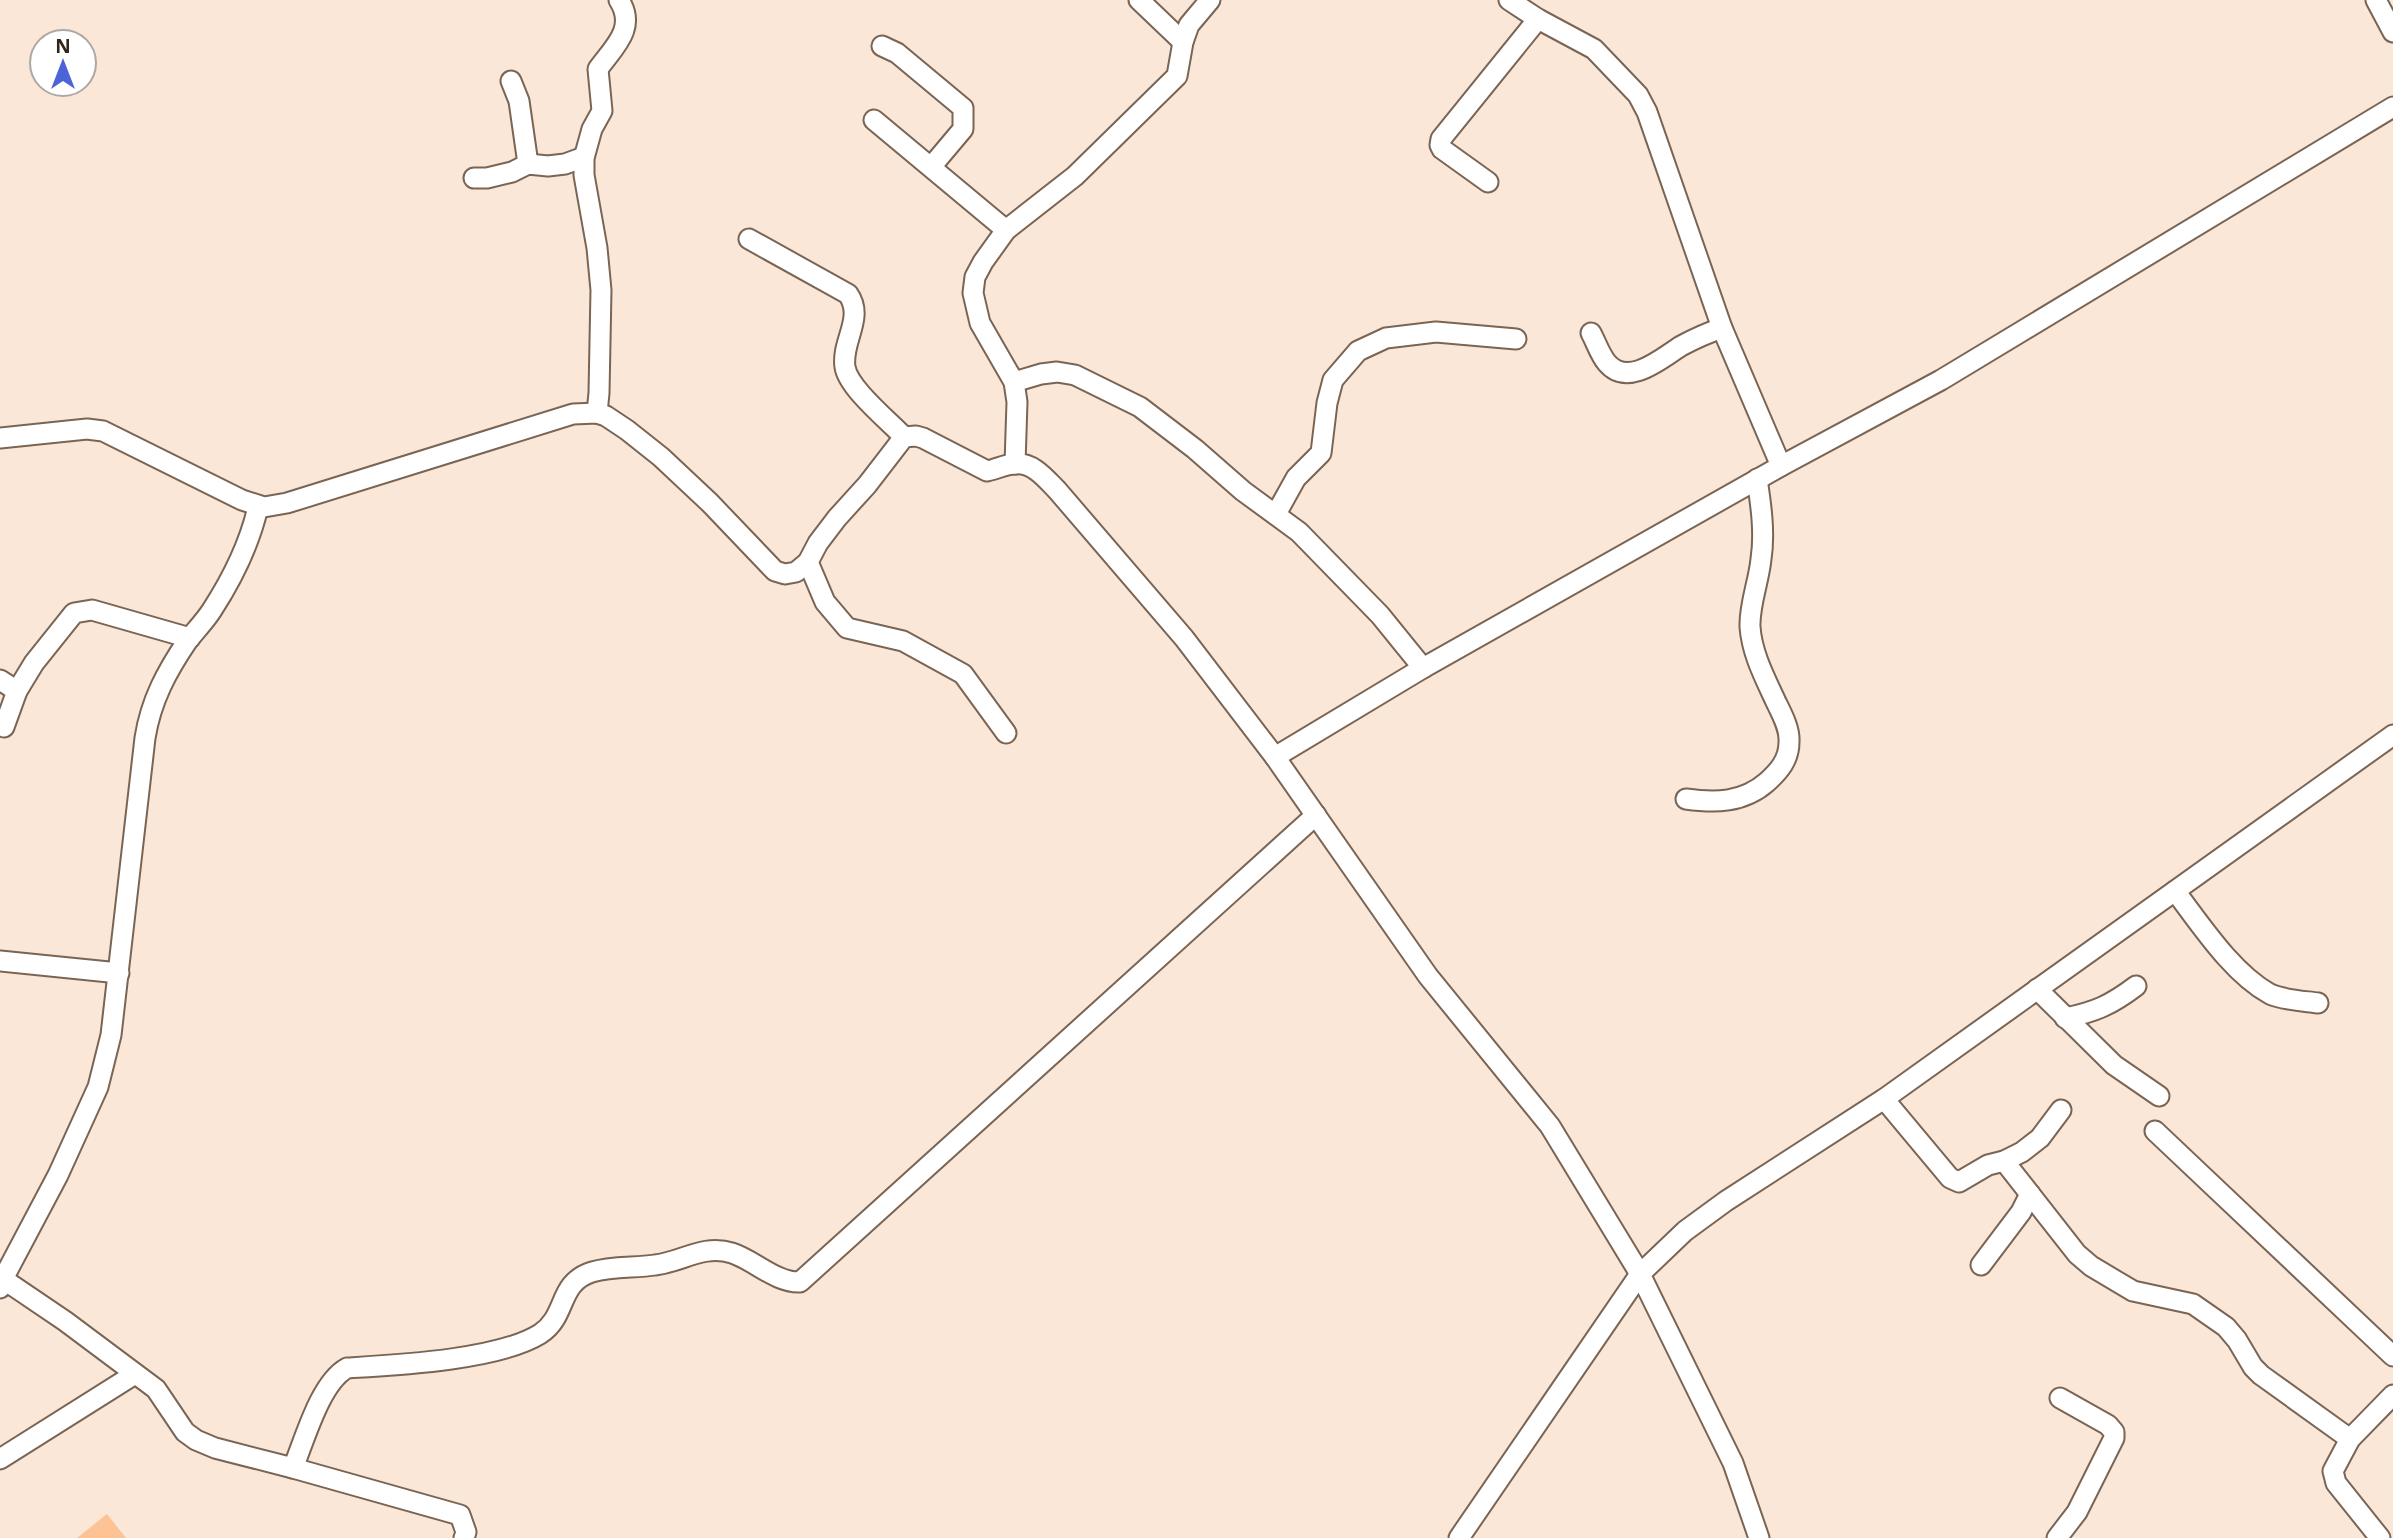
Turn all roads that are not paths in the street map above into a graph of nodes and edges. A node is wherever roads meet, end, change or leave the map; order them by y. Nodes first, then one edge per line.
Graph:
1 (619, 0) edge
2 (1139, 0) edge
3 (1210, 0) edge
4 (1509, 0) edge
5 (2376, 0) edge
6 (1538, 19) junction
7 (2393, 32) edge
8 (1183, 41) junction
9 (882, 47) dead end
10 (511, 80) dead end
11 (2393, 107) edge
12 (874, 120) dead end
13 (584, 157) junction
14 (527, 164) junction
15 (931, 167) junction
16 (474, 178) dead end
17 (1488, 182) dead end
18 (1006, 230) junction
19 (749, 239) dead end
20 (1722, 328) junction
21 (1591, 333) dead end
22 (1516, 339) dead end
23 (1014, 382) junction
24 (597, 413) junction
25 (904, 437) junction
26 (0, 438) edge
27 (1015, 464) junction
28 (1781, 466) junction
29 (1757, 480) junction
30 (258, 506) junction
31 (1276, 514) junction
32 (808, 562) junction
33 (190, 638) junction
34 (1423, 668) junction
35 (0, 680) edge
36 (17, 691) junction
37 (4, 727) dead end
38 (1006, 733) dead end
39 (2393, 735) edge
40 (1275, 757) junction
41 (1686, 799) dead end
42 (1316, 815) junction
43 (2175, 891) junction
44 (0, 961) edge
45 (119, 973) junction
46 (2136, 986) dead end
47 (2037, 989) junction
48 (2318, 1003) dead end
49 (2065, 1018) junction
50 (2159, 1096) dead end
51 (1884, 1099) junction
52 (2061, 1110) dead end
53 (2155, 1132) dead end
54 (2004, 1161) junction
55 (2029, 1194) junction
56 (1981, 1265) dead end
57 (1640, 1274) junction
58 (1, 1282) edge
59 (2393, 1356) edge
60 (135, 1374) junction
61 (2393, 1395) edge
62 (2060, 1398) dead end
63 (2350, 1440) junction
64 (0, 1459) edge
65 (293, 1468) junction
66 (464, 1538) edge
67 (1459, 1538) edge
68 (1759, 1538) edge
69 (2057, 1538) edge
70 (2380, 1538) edge

1 - 13 street
2 - 8 street
3 - 8 street
4 - 6 street
5 - 7 street
6 - 17 street
6 - 20 street
8 - 18 street
9 - 15 street
10 - 14 street
11 - 28 street
12 - 15 street
13 - 14 street
13 - 24 street
14 - 16 street
15 - 18 street
18 - 23 street
19 - 25 street
20 - 21 street
20 - 28 street
22 - 31 street
23 - 27 street
23 - 31 street
24 - 30 street
24 - 32 street
25 - 27 street
25 - 32 street
26 - 30 street
27 - 40 street
28 - 29 street
29 - 34 street
29 - 41 street
30 - 33 street
31 - 34 street
32 - 38 street
33 - 36 street
33 - 45 street
34 - 40 street
35 - 36 street
36 - 37 street
39 - 43 street
40 - 42 street
42 - 57 street
42 - 65 street
43 - 47 street
43 - 48 street
44 - 45 street
45 - 58 street
46 - 49 street
47 - 49 street
47 - 51 street
49 - 50 street
51 - 54 street
51 - 57 street
52 - 54 street
53 - 59 street
54 - 55 street
55 - 56 street
55 - 63 street
57 - 67 street
57 - 68 street
58 - 60 street
60 - 64 street
60 - 65 street
61 - 63 street
62 - 69 street
63 - 70 street
65 - 66 street

